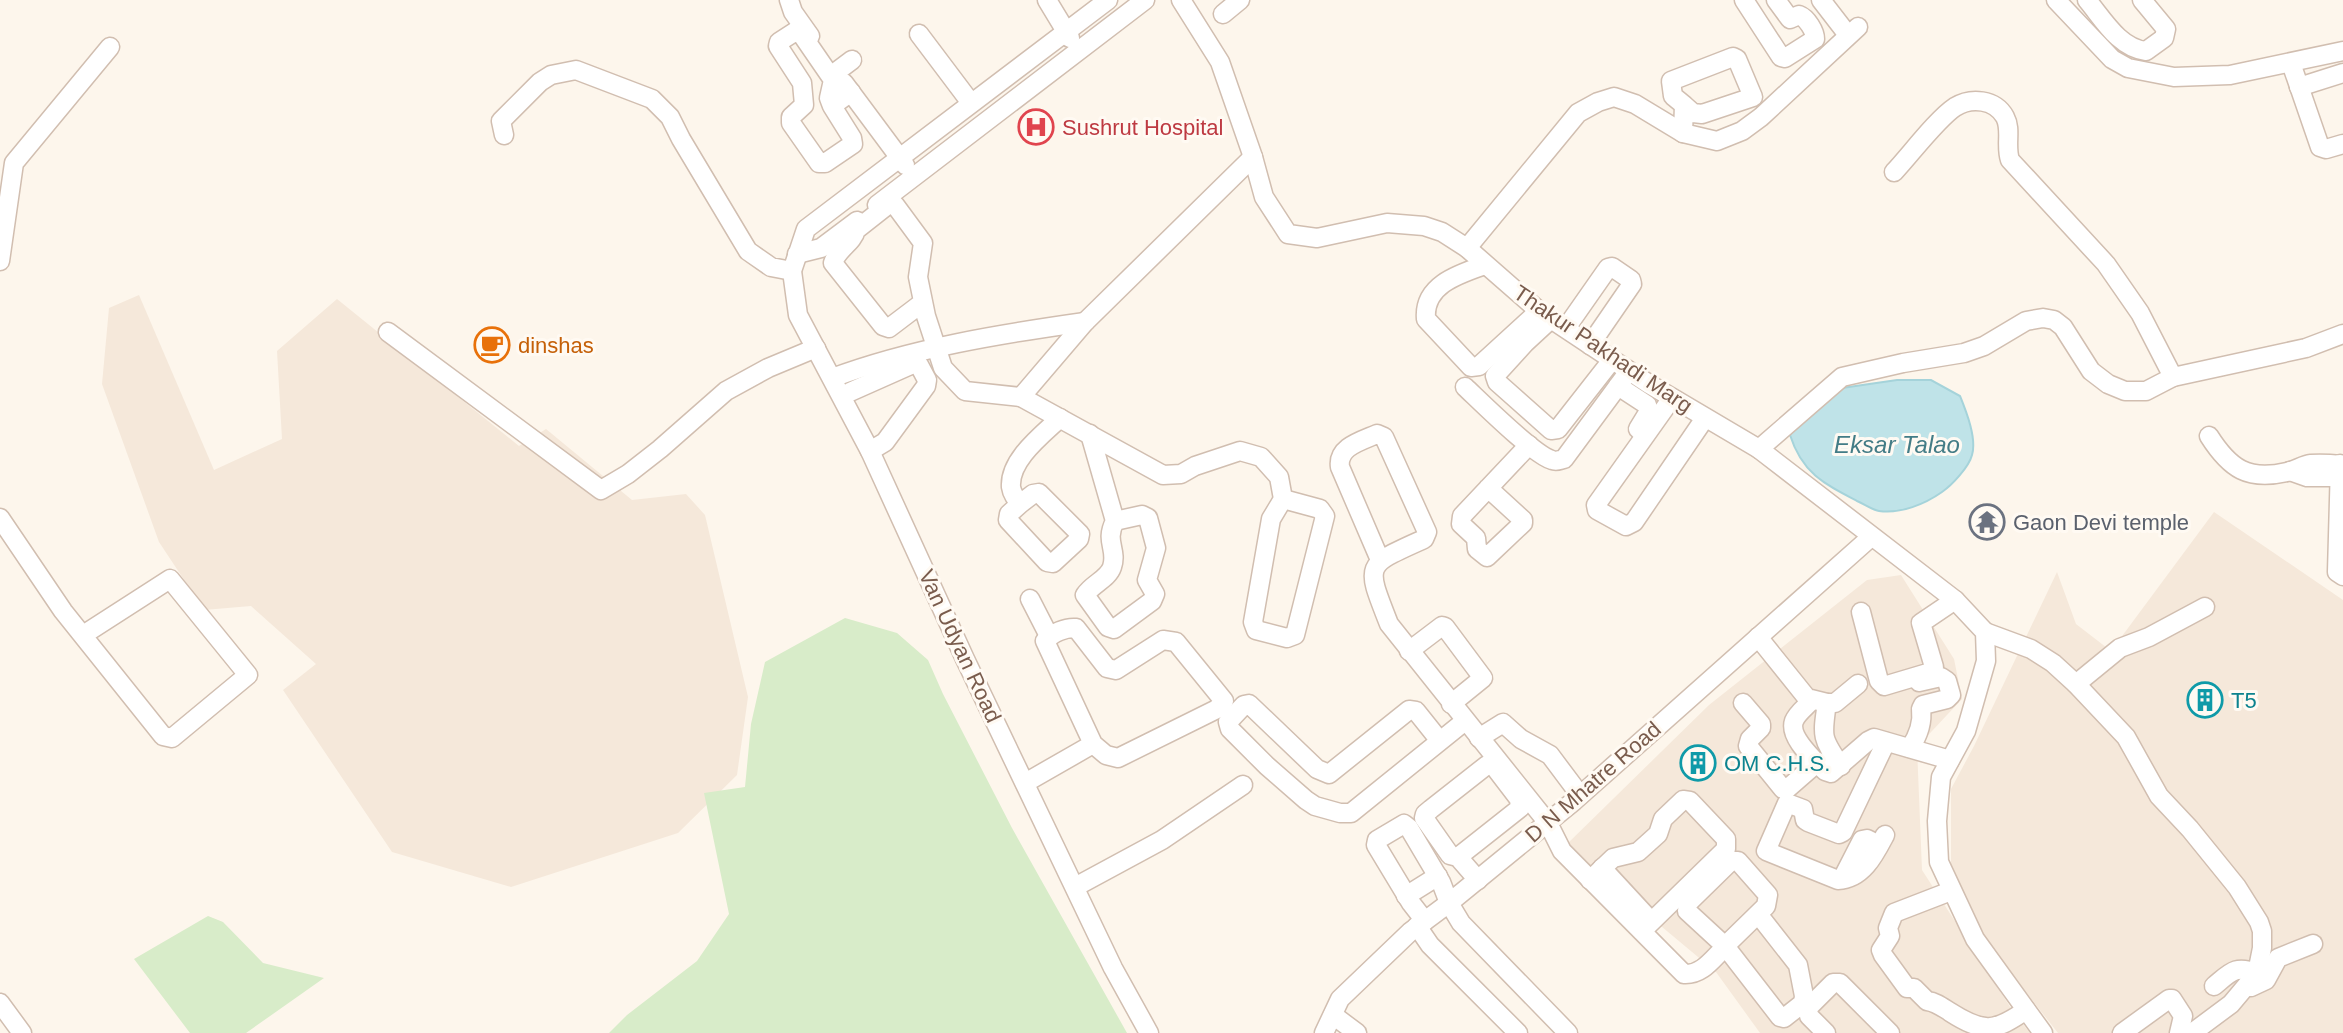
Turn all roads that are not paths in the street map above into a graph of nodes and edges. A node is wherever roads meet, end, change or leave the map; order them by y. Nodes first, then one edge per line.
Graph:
1 (789, 0) edge
2 (1047, 0) edge
3 (1108, 0) edge
4 (1145, 0) edge
5 (1181, 0) edge
6 (1240, 0) edge
7 (1744, 0) edge
8 (1776, 0) edge
9 (1821, 0) edge
10 (2087, 0) edge
11 (2142, 0) edge
12 (2067, 4) edge
13 (1223, 14) dead end
14 (1065, 31) junction
15 (919, 34) dead end
16 (110, 47) dead end
17 (1078, 51) junction
18 (2343, 51) edge
19 (1791, 55) junction
20 (850, 58) dead end
21 (2140, 60) junction
22 (2291, 63) junction
23 (834, 70) junction
24 (2343, 73) edge
25 (1806, 75) junction
26 (2299, 87) junction
27 (851, 92) junction
28 (1753, 97) junction
29 (971, 103) junction
30 (1684, 105) junction
31 (832, 106) junction
32 (1761, 117) junction
33 (1683, 133) junction
34 (504, 135) dead end
35 (2343, 144) edge
36 (1253, 157) junction
37 (899, 158) junction
38 (1894, 172) dead end
39 (914, 177) junction
40 (1467, 248) junction
41 (0, 261) edge
42 (794, 262) junction
43 (1485, 265) junction
44 (922, 303) junction
45 (1552, 320) junction
46 (1085, 322) junction
47 (388, 332) dead end
48 (2343, 334) edge
49 (1590, 345) junction
50 (816, 348) junction
51 (937, 349) junction
52 (1612, 360) junction
53 (896, 364) junction
54 (868, 374) junction
55 (2173, 377) junction
56 (832, 378) junction
57 (1624, 378) junction
58 (1465, 387) dead end
59 (1641, 390) junction
60 (850, 392) dead end
61 (1021, 397) junction
62 (1672, 398) junction
63 (1060, 418) junction
64 (1705, 418) junction
65 (1090, 434) junction
66 (2209, 436) dead end
67 (1529, 445) junction
68 (1759, 449) junction
69 (870, 451) junction
70 (1617, 465) dead end
71 (2341, 471) edge
72 (1488, 488) dead end
73 (1283, 499) junction
74 (1020, 504) dead end
75 (2341, 504) edge
76 (0, 518) edge
77 (1115, 521) junction
78 (1871, 537) junction
79 (1380, 560) junction
80 (2343, 576) edge
81 (1030, 599) dead end
82 (1955, 600) junction
83 (2205, 607) dead end
84 (1861, 612) dead end
85 (1985, 632) junction
86 (83, 635) junction
87 (1049, 636) junction
88 (1758, 637) junction
89 (1413, 648) junction
90 (1902, 681) junction
91 (1858, 684) dead end
92 (2076, 684) junction
93 (1454, 702) junction
94 (1820, 702) junction
95 (1743, 703) dead end
96 (1465, 721) junction
97 (1479, 738) junction
98 (1440, 741) junction
99 (1886, 742) junction
100 (1093, 744) junction
101 (1910, 748) junction
102 (1950, 760) junction
103 (1818, 762) junction
104 (1841, 766) junction
105 (1025, 783) junction
106 (1243, 785) dead end
107 (1580, 795) junction
108 (1785, 796) junction
109 (1511, 814) junction
110 (1548, 823) junction
111 (1485, 836) junction
112 (1529, 838) junction
113 (1882, 840) dead end
114 (1458, 857) junction
115 (1503, 859) junction
116 (1596, 874) junction
117 (1438, 876) junction
118 (1478, 880) junction
119 (1075, 887) junction
120 (1951, 891) junction
121 (1406, 896) junction
122 (1449, 903) junction
123 (1758, 914) junction
124 (1421, 924) junction
125 (1646, 926) junction
126 (2313, 944) dead end
127 (1725, 946) junction
128 (2257, 973) junction
129 (2214, 986) dead end
130 (2245, 990) junction
131 (0, 1003) edge
132 (2026, 1010) junction
133 (1333, 1015) junction
134 (22, 1033) edge
135 (1149, 1033) edge
136 (1324, 1033) edge
137 (1357, 1033) edge
138 (1518, 1033) edge
139 (1568, 1033) edge
140 (1826, 1033) edge
141 (1890, 1033) edge
142 (2043, 1033) edge
143 (2122, 1033) edge
144 (2179, 1033) edge
145 (2192, 1033) edge

1 - 23 street
2 - 14 street
3 - 14 street
4 - 17 street
5 - 36 street, Thakur Pakhadi Marg
6 - 13 street
7 - 19 street
8 - 19 street
9 - 25 street
10 - 21 street
11 - 21 street
12 - 21 street
14 - 17 street
14 - 29 street
15 - 29 street
16 - 41 street
17 - 39 street
18 - 22 street
19 - 25 street
20 - 23 street
21 - 22 street
22 - 26 street
23 - 27 street
24 - 26 street
25 - 32 street
26 - 35 street
27 - 31 street
27 - 37 street
28 - 30 street
28 - 30 street
28 - 32 street
29 - 37 street
30 - 33 street
31 - 31 street
32 - 33 street
33 - 40 street
34 - 42 street
36 - 40 street, Thakur Pakhadi Marg
36 - 46 street
37 - 39 street
37 - 42 street
38 - 55 street
39 - 42 street
40 - 43 street, Thakur Pakhadi Marg
42 - 50 street, Van Udyan Road
43 - 45 street, Thakur Pakhadi Marg
43 - 45 street
44 - 44 street
44 - 51 street
45 - 49 street, Thakur Pakhadi Marg
45 - 49 street
45 - 52 street
46 - 51 street
46 - 61 street
47 - 50 street
48 - 55 street
49 - 52 street, Thakur Pakhadi Marg
50 - 56 street, Van Udyan Road
51 - 53 street
51 - 61 street
52 - 57 street, Thakur Pakhadi Marg
53 - 54 street
53 - 69 street
54 - 56 street
54 - 60 street
55 - 68 street
56 - 69 street, Van Udyan Road
57 - 59 street, Thakur Pakhadi Marg
57 - 67 street
58 - 67 street
59 - 62 street, Thakur Pakhadi Marg
59 - 70 street
61 - 63 street
62 - 64 street, Thakur Pakhadi Marg
62 - 64 street
63 - 65 street
63 - 74 street
64 - 68 street, Thakur Pakhadi Marg
65 - 73 street
65 - 77 street
66 - 71 street
67 - 72 street
68 - 78 street, Thakur Pakhadi Marg
69 - 105 street, Van Udyan Road
71 - 75 street
73 - 73 street
75 - 80 street
76 - 86 street
77 - 77 street
78 - 82 street, Thakur Pakhadi Marg
78 - 88 street, D N Mhatre Road
79 - 79 street
79 - 89 street
81 - 87 street
82 - 85 street, Thakur Pakhadi Marg
82 - 90 street
83 - 92 street
84 - 90 street
85 - 92 street
85 - 102 street
86 - 86 street
87 - 100 street
87 - 100 street
88 - 94 street
88 - 107 street, D N Mhatre Road
89 - 93 street
89 - 93 street
90 - 101 street
91 - 94 street
92 - 128 street
93 - 96 street
94 - 103 street
94 - 104 street
95 - 108 street
96 - 97 street
96 - 98 street
97 - 107 street
97 - 110 street
98 - 98 street
99 - 101 street
99 - 104 street
99 - 108 street
100 - 105 street
101 - 102 street
102 - 120 street
103 - 104 street
103 - 108 street
105 - 119 street, Van Udyan Road
106 - 119 street
107 - 110 street, D N Mhatre Road
108 - 113 street
109 - 111 street
109 - 112 street
109 - 114 street
110 - 112 street, D N Mhatre Road
110 - 116 street
111 - 114 street
111 - 115 street
112 - 115 street, D N Mhatre Road
114 - 118 street
115 - 118 street, D N Mhatre Road
116 - 125 street
116 - 125 street
117 - 121 street
117 - 121 street
117 - 122 street
118 - 122 street, D N Mhatre Road
119 - 135 street, Van Udyan Road
120 - 132 street
120 - 132 street
121 - 124 street
122 - 124 street, D N Mhatre Road
122 - 139 street
123 - 127 street
123 - 127 street
123 - 127 street
124 - 133 street, D N Mhatre Road
124 - 138 street
125 - 127 street
126 - 130 street
128 - 129 street
128 - 130 street
130 - 145 street
131 - 134 street
132 - 142 street
133 - 136 street, D N Mhatre Road
133 - 137 street
140 - 141 street
143 - 144 street

